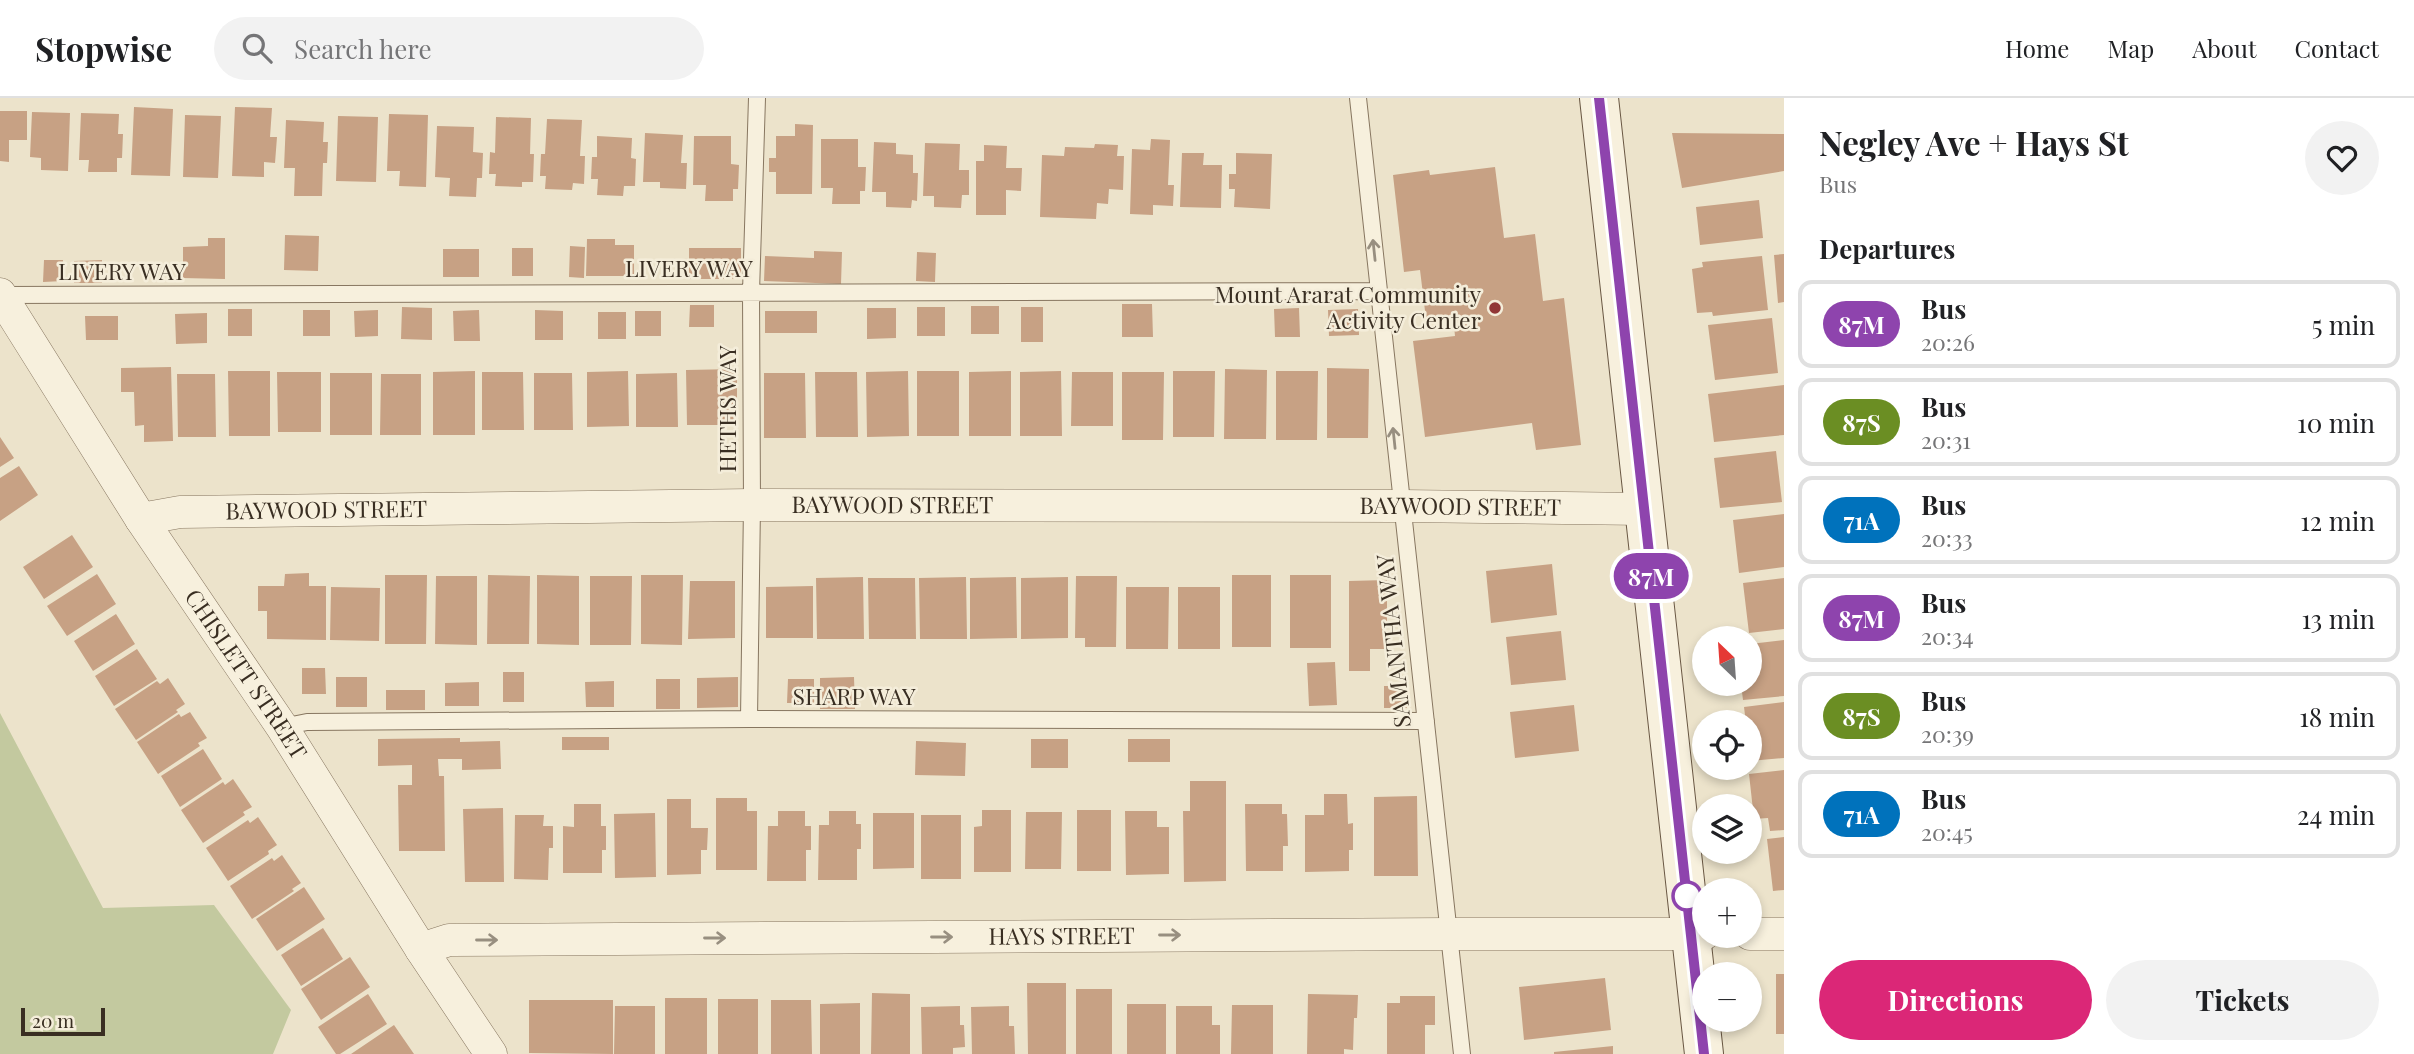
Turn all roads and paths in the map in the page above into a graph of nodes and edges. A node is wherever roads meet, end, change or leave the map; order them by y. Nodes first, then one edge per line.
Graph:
1 (757, 98) edge
2 (1358, 98) edge
3 (1599, 98) edge
4 (1378, 291) junction
5 (751, 292) junction
6 (0, 294) edge
7 (752, 505) junction
8 (1402, 506) junction
9 (1644, 509) junction
10 (141, 519) junction
11 (749, 719) junction
12 (1426, 721) junction
13 (282, 727) junction
14 (1692, 887) edge
15 (1449, 933) junction
16 (1692, 934) edge
17 (1762, 934) edge
18 (1784, 934) edge
19 (1699, 948) edge
20 (421, 949) junction
21 (491, 1054) edge
22 (1462, 1054) edge
23 (1704, 1054) edge

1 - 5 lane, HETHS WAY
4 -> 2 lane, SAMANTHA WAY
3 - 9 main road
4 - 5 lane, LIVERY WAY
8 -> 4 lane, SAMANTHA WAY
5 - 6 lane, LIVERY WAY
5 - 7 lane, HETHS WAY
6 - 10 street, CHISLETT STREET
7 - 8 street, BAYWOOD STREET
7 - 10 street, BAYWOOD STREET
7 - 11 lane, HETHS WAY
8 - 9 street, BAYWOOD STREET
8 - 12 lane, SAMANTHA WAY
9 - 14 main road
10 - 13 street, CHISLETT STREET
11 - 12 lane, SHARP WAY
11 - 13 lane, SHARP WAY
12 - 15 lane, SAMANTHA WAY
13 - 20 street, CHISLETT STREET
15 - 16 street, HAYS STREET
20 -> 15 street, HAYS STREET
15 - 22 lane, SAMANTHA WAY
17 - 18 street
19 - 23 main road
20 - 21 street, CHISLETT STREET

